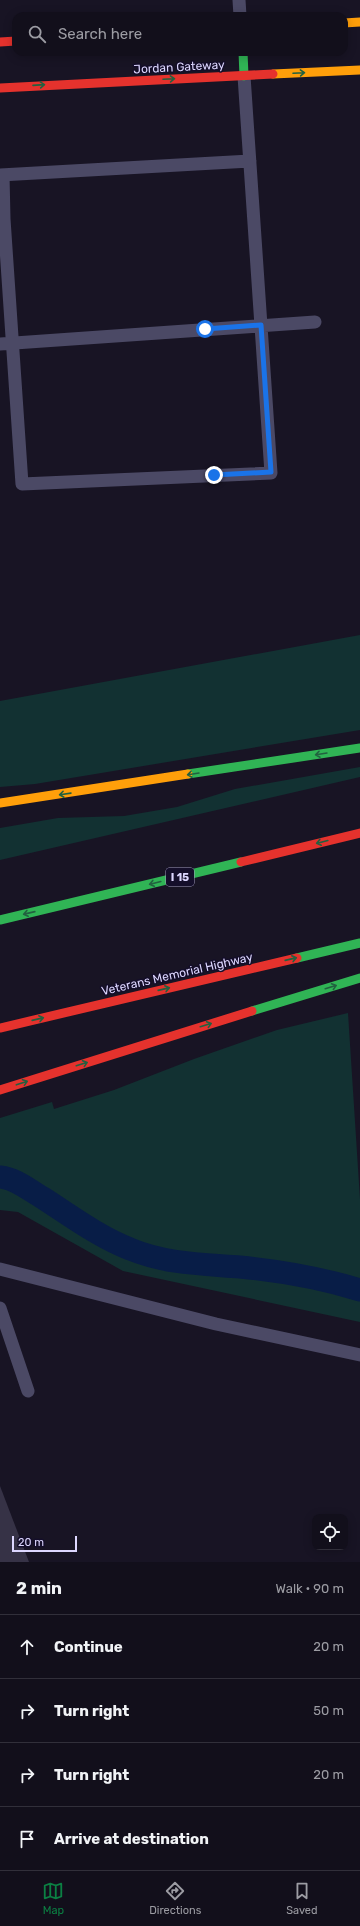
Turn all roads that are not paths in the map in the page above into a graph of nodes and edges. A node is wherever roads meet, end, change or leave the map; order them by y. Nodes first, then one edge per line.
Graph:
1 (238, 0) edge
2 (240, 12) edge
3 (360, 22) edge
4 (348, 23) edge
5 (12, 41) edge
6 (0, 42) edge
7 (243, 56) edge
8 (360, 70) edge
9 (244, 76) junction
10 (0, 88) edge
11 (250, 161) junction
12 (1, 175) edge
13 (2, 219) edge
14 (315, 322) dead end
15 (261, 325) junction
16 (6, 343) edge
17 (360, 748) edge
18 (0, 803) edge
19 (360, 833) edge
20 (0, 920) edge
21 (360, 943) edge
22 (360, 978) edge
23 (0, 1028) edge
24 (0, 1090) edge
25 (0, 1269) edge
26 (0, 1308) edge
27 (360, 1355) edge
28 (28, 1391) dead end

1 - 2 lane
3 - 4 main road
5 - 6 main road
7 - 9 main road
9 -> 8 main road, Jordan Gateway
10 -> 9 main road, Jordan Gateway
9 - 11 lane
11 - 12 lane
11 - 15 lane
12 - 13 lane
13 - 16 lane
14 - 15 lane
15 - 16 lane
15 - 16 lane
17 -> 18 main road
19 -> 20 main road, I 15
23 -> 21 main road, Veterans Memorial Highway
24 -> 22 main road
25 - 27 lane
26 - 28 lane

